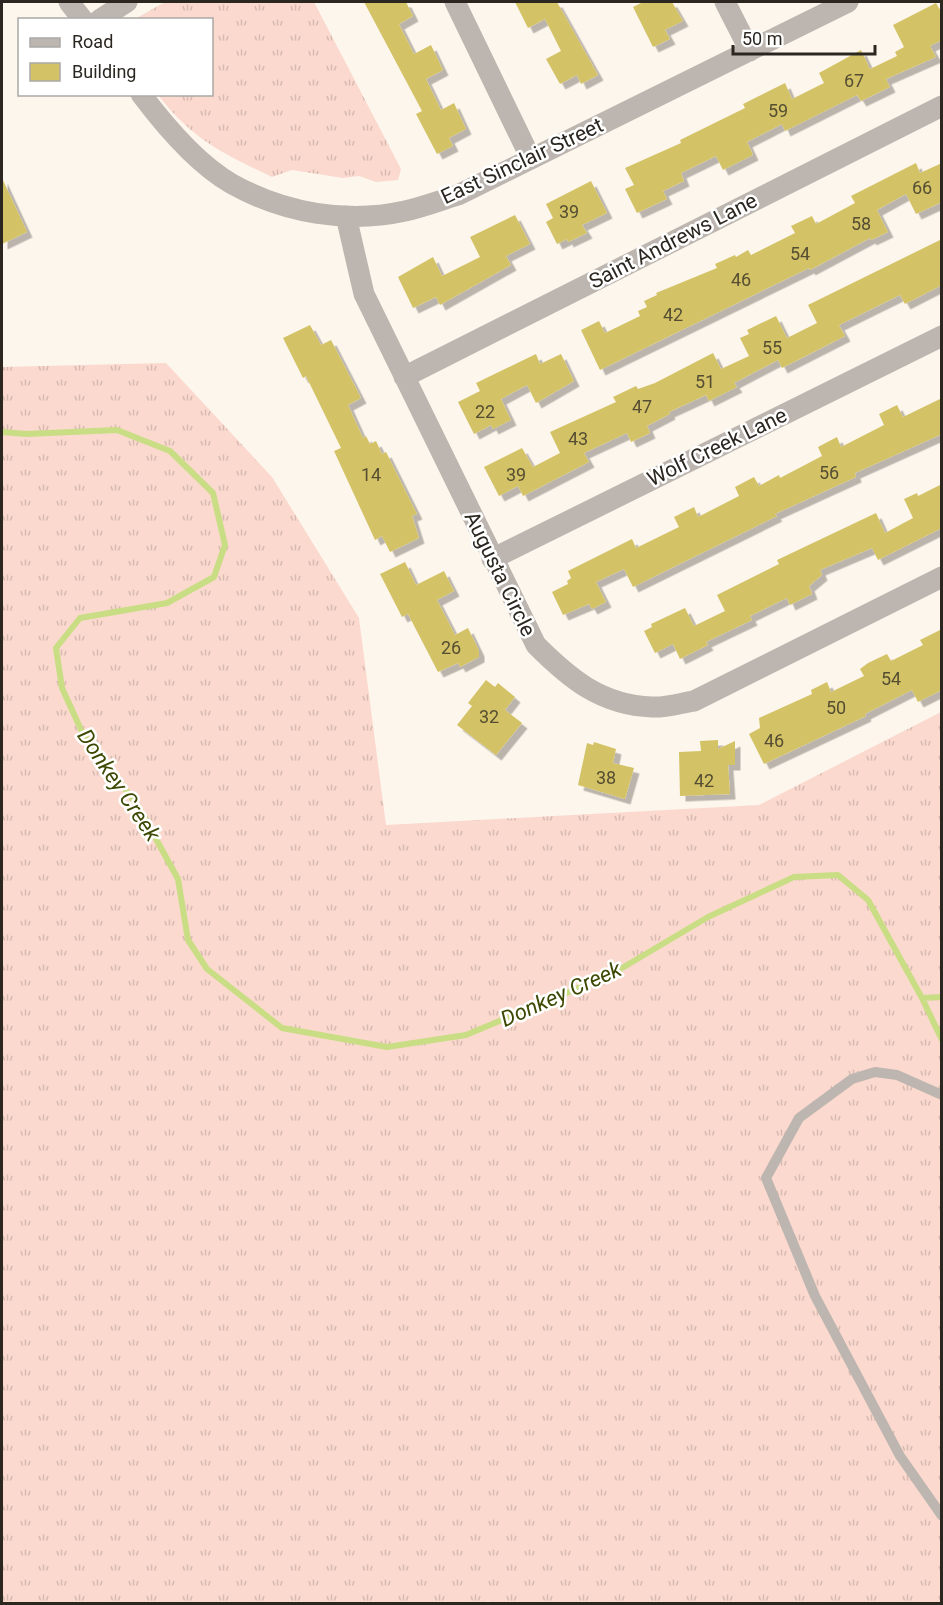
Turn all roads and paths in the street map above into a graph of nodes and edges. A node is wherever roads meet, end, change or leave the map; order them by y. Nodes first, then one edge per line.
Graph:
1 (69, 2) edge
2 (127, 2) edge
3 (455, 2) edge
4 (725, 2) edge
5 (848, 2) edge
6 (81, 18) edge
7 (102, 18) edge
8 (750, 51) junction
9 (143, 96) edge
10 (942, 106) edge
11 (531, 159) junction
12 (346, 216) junction
13 (942, 336) edge
14 (404, 376) junction
15 (492, 559) junction
16 (942, 577) edge
17 (942, 1095) edge
18 (942, 1516) edge

1 - 6 street
2 - 7 street
3 - 11 street
4 - 8 street
5 - 8 street, East Sinclair Street
8 - 11 street, East Sinclair Street
9 - 12 street, East Sinclair Street
10 - 14 street, Saint Andrews Lane
11 - 12 street, East Sinclair Street
12 - 14 street, Augusta Circle
13 - 15 street, Wolf Creek Lane
14 - 15 street, Augusta Circle
15 - 16 street, Augusta Circle
17 - 18 lane

